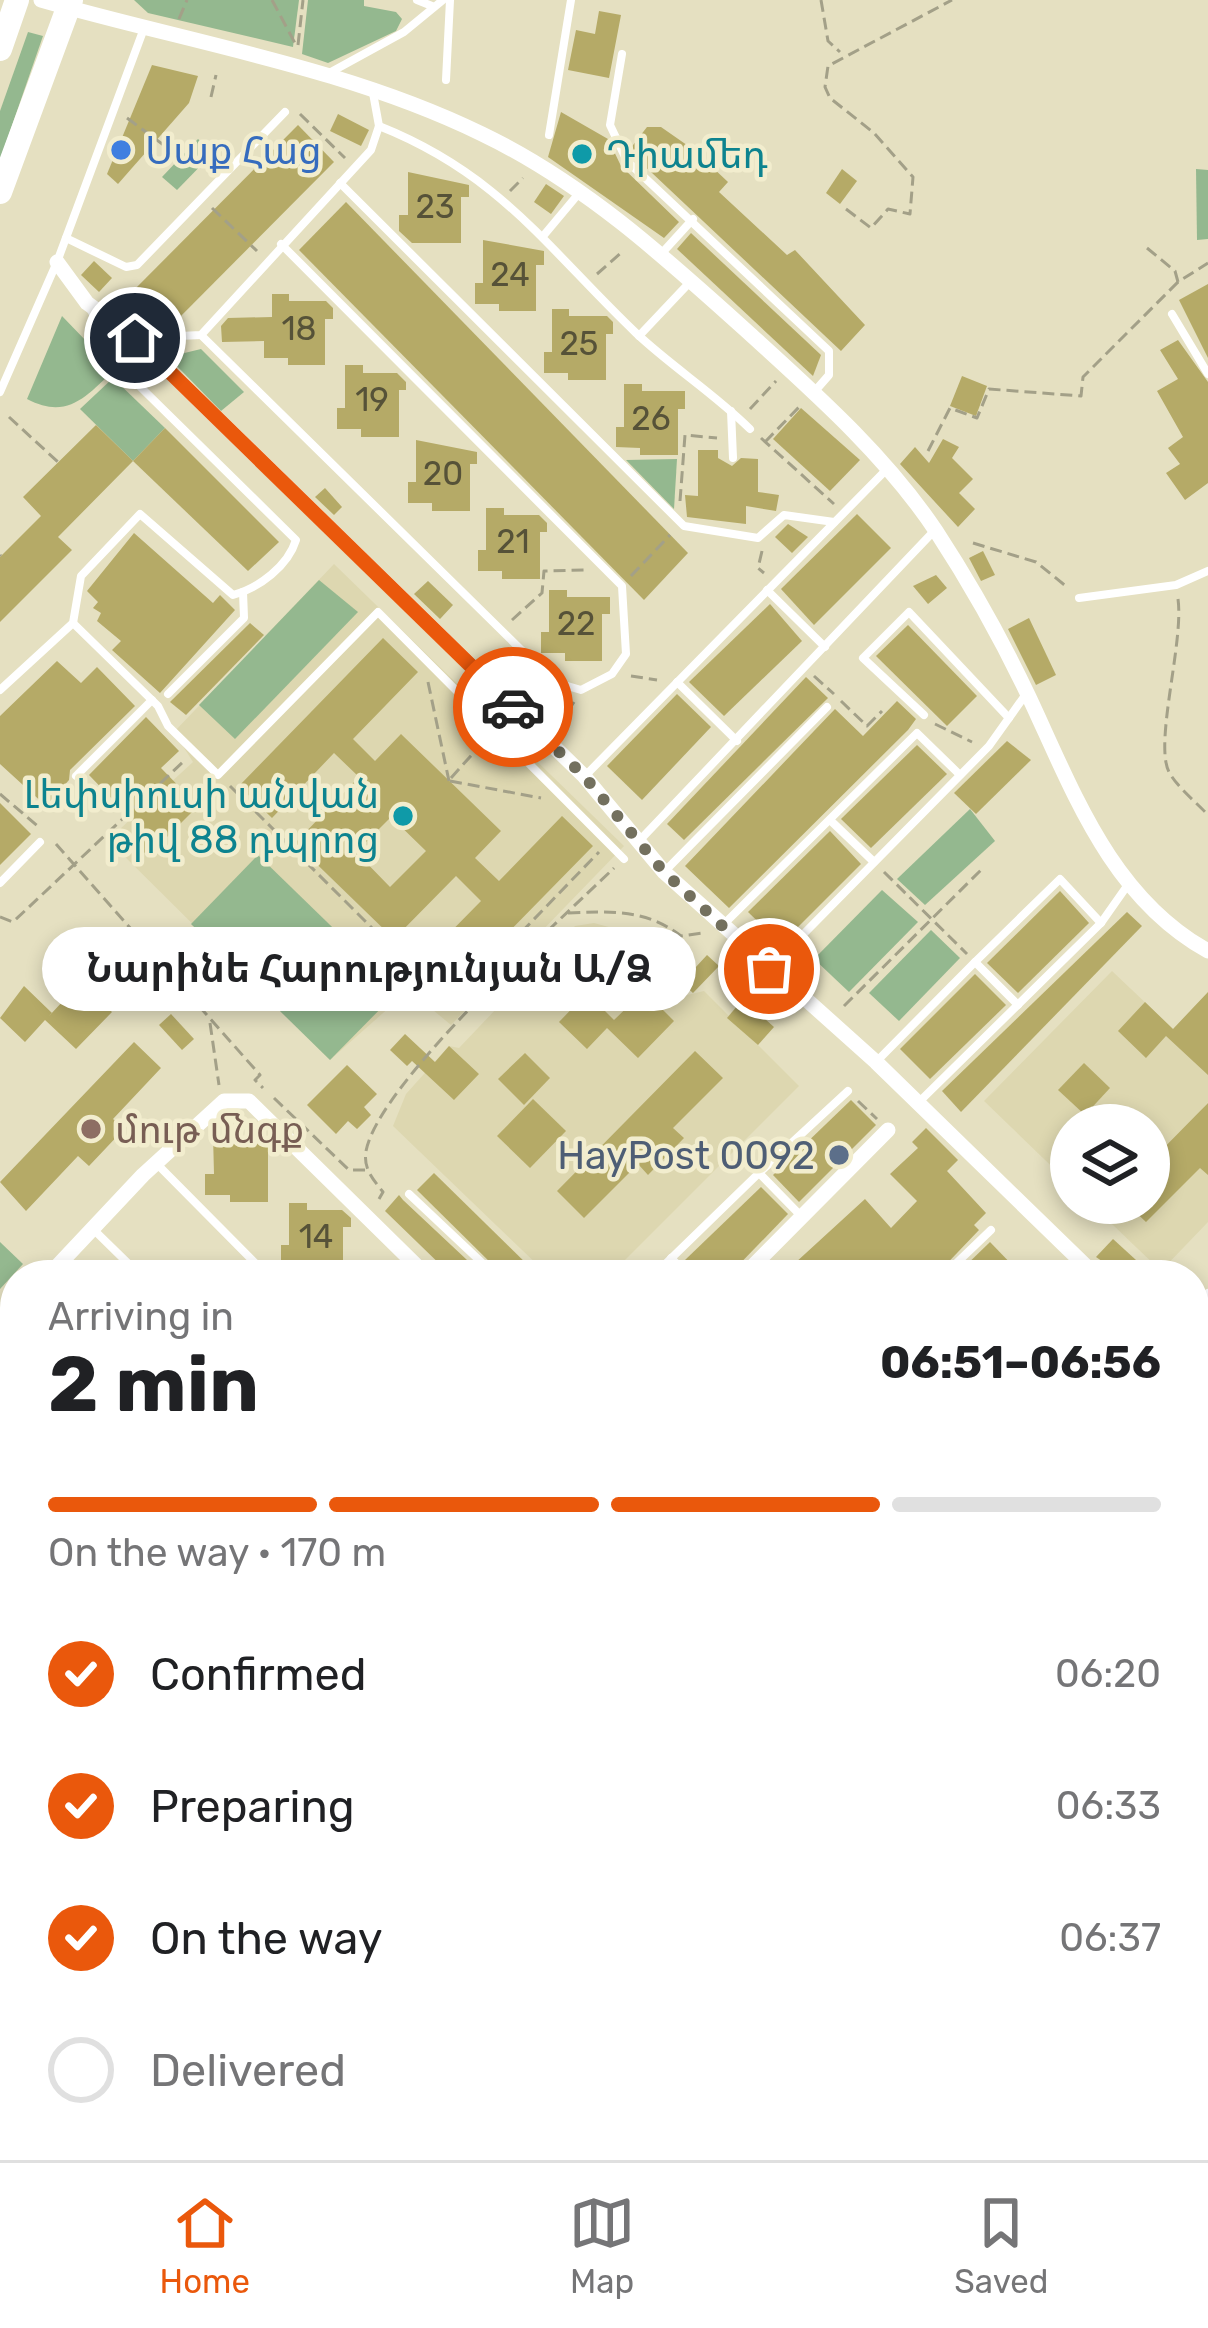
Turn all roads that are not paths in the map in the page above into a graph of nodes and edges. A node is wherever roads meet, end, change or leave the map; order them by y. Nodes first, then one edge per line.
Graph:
1 (17, 0) edge
2 (41, 0) edge
3 (417, 0) edge
4 (446, 0) edge
5 (571, 0) edge
6 (69, 4) edge
7 (432, 7) junction
8 (143, 31) junction
9 (0, 49) edge
10 (622, 54) dead end
11 (325, 76) junction
12 (446, 80) dead end
13 (372, 88) junction
14 (284, 112) dead end
15 (379, 127) junction
16 (549, 135) dead end
17 (340, 183) junction
18 (0, 192) edge
19 (580, 192) junction
20 (693, 219) junction
21 (544, 235) junction
22 (66, 238) junction
23 (281, 244) junction
24 (661, 254) junction
25 (57, 262) junction
26 (692, 281) junction
27 (87, 303) junction
28 (1172, 314) dead end
29 (201, 335) junction
30 (639, 336) junction
31 (135, 338) junction
32 (1208, 374) edge
33 (0, 392) edge
34 (814, 392) junction
35 (731, 410) junction
36 (750, 429) road end
37 (733, 458) dead end
38 (886, 469) junction
39 (834, 522) junction
40 (935, 530) junction
41 (1208, 571) edge
42 (771, 586) junction
43 (243, 592) junction
44 (1079, 598) road end
45 (73, 623) junction
46 (825, 647) junction
47 (677, 682) junction
48 (0, 690) edge
49 (1027, 692) junction
50 (168, 694) dead end
51 (152, 700) junction
52 (826, 707) dead end
53 (924, 715) road end
54 (1009, 718) junction
55 (737, 741) junction
56 (960, 775) junction
57 (76, 776) dead end
58 (584, 776) junction
59 (830, 820) junction
60 (640, 840) junction
61 (40, 842) dead end
62 (623, 859) road end
63 (874, 862) junction
64 (664, 872) junction
65 (0, 883) edge
66 (1126, 886) junction
67 (1101, 923) junction
68 (724, 924) junction
69 (1208, 951) edge
70 (971, 958) junction
71 (769, 969) junction
72 (1018, 1005) junction
73 (877, 1062) junction
74 (848, 1091) road end
75 (917, 1103) junction
76 (888, 1130) road end
77 (155, 1162) junction
78 (759, 1173) junction
79 (409, 1194) dead end
80 (804, 1219) junction
81 (94, 1230) junction
82 (991, 1230) dead end
83 (671, 1258) edge
84 (64, 1260) edge
85 (125, 1260) edge
86 (252, 1260) edge
87 (412, 1260) edge
88 (479, 1260) edge
89 (760, 1260) edge
90 (960, 1260) edge
91 (1079, 1260) edge

1 - 9 main road
2 - 6 street
3 - 7 lane
4 - 7 lane
4 - 12 lane
5 - 16 lane
6 - 8 street
6 - 18 main road
7 - 11 lane
8 - 11 street
8 - 22 lane
10 - 20 lane
11 - 13 street
13 - 15 lane
13 - 19 street
14 - 22 lane
15 - 17 lane
15 - 21 lane
17 - 23 lane
17 - 39 lane
19 - 21 lane
19 - 24 street
20 - 24 lane
20 - 34 lane
21 - 30 lane
22 - 25 lane
23 - 29 lane
23 - 29 lane
24 - 26 street
25 - 27 street
25 - 33 lane
26 - 30 lane
26 - 34 street
27 - 31 street
27 - 43 lane
28 - 32 lane
29 - 31 lane
30 - 35 lane
31 - 58 street
34 - 38 street
35 - 36 lane
35 - 37 lane
38 - 39 lane
38 - 40 street
39 - 42 lane
40 - 46 lane
40 - 49 street
41 - 44 lane
42 - 46 lane
42 - 47 lane
43 - 45 lane
43 - 50 lane
45 - 48 lane
45 - 51 lane
46 - 55 lane
47 - 55 lane
47 - 58 lane
49 - 54 lane
49 - 66 street
51 - 57 lane
51 - 62 lane
52 - 64 lane
53 - 54 lane
54 - 56 lane
55 - 60 lane
56 - 59 lane
56 - 63 lane
58 - 60 street
59 - 63 lane
59 - 68 lane
60 - 64 street
61 - 65 lane
63 - 71 lane
64 - 68 street
66 - 67 lane
66 - 69 street
67 - 70 lane
67 - 72 lane
68 - 71 street
70 - 72 lane
70 - 73 lane
71 - 73 street
72 - 75 lane
73 - 75 street
74 - 78 lane
75 - 91 street
76 - 80 street
77 - 81 street
77 - 86 lane
77 - 87 street
78 - 80 lane
78 - 83 lane
79 - 88 lane
80 - 89 street
81 - 84 street
81 - 85 lane
82 - 90 lane

